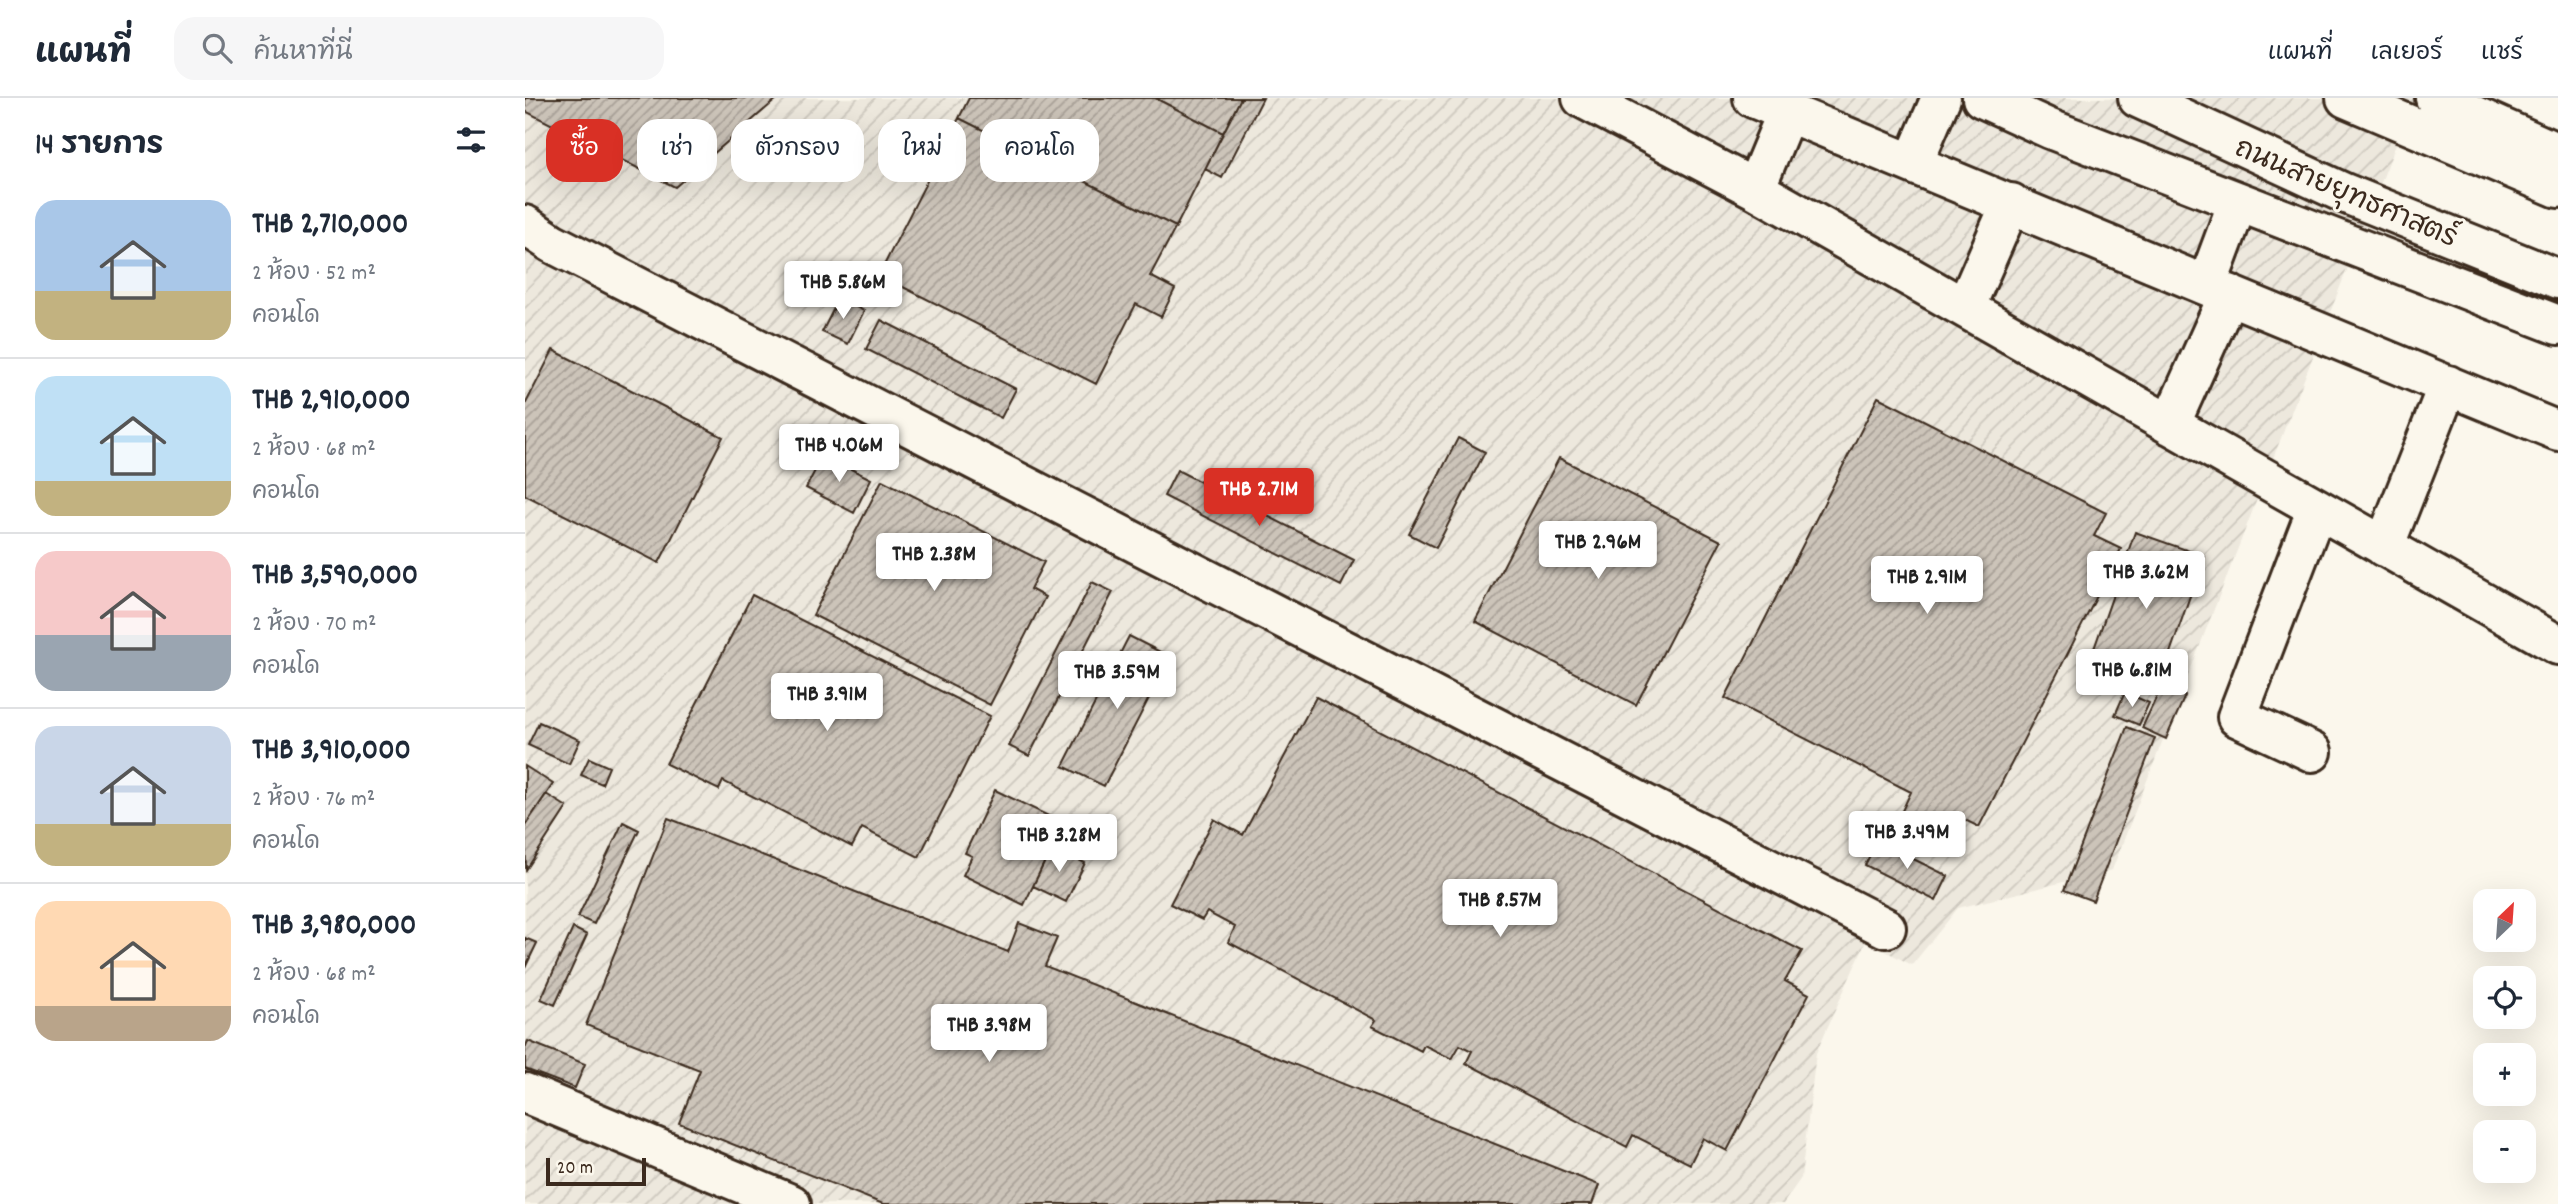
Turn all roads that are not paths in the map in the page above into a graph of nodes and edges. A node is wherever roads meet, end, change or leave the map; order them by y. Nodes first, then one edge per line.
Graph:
1 (1582, 98) edge
2 (1941, 98) edge
3 (1982, 98) edge
4 (2138, 98) edge
5 (2346, 98) edge
6 (2435, 98) edge
7 (1770, 105) edge
8 (2558, 153) edge
9 (1913, 163) junction
10 (2558, 188) edge
11 (1755, 189) junction
12 (2238, 202) junction
13 (2011, 203) junction
14 (525, 225) edge
15 (2558, 279) edge
16 (2218, 289) junction
17 (1965, 308) junction
18 (2558, 325) edge
19 (2448, 385) junction
20 (2170, 425) junction
21 (2558, 431) edge
22 (2317, 508) junction
23 (2384, 547) junction
24 (2558, 645) edge
25 (2312, 752) dead end
26 (1886, 928) dead end
27 (525, 1093) edge
28 (792, 1204) edge

1 - 11 street
2 - 9 street
3 - 12 street
4 - 15 street, ถนนสายยุทธศาสตร์
5 - 10 street
6 - 8 street
7 - 9 street
7 - 11 street
9 - 13 street
11 - 17 street
12 - 16 street
12 - 18 street
13 - 16 street
13 - 17 street
14 - 26 street
16 - 19 street
16 - 20 street
17 - 20 street
19 - 21 street
19 - 23 street
20 - 22 street
22 - 23 street
22 - 25 street
23 - 24 street
27 - 28 street

